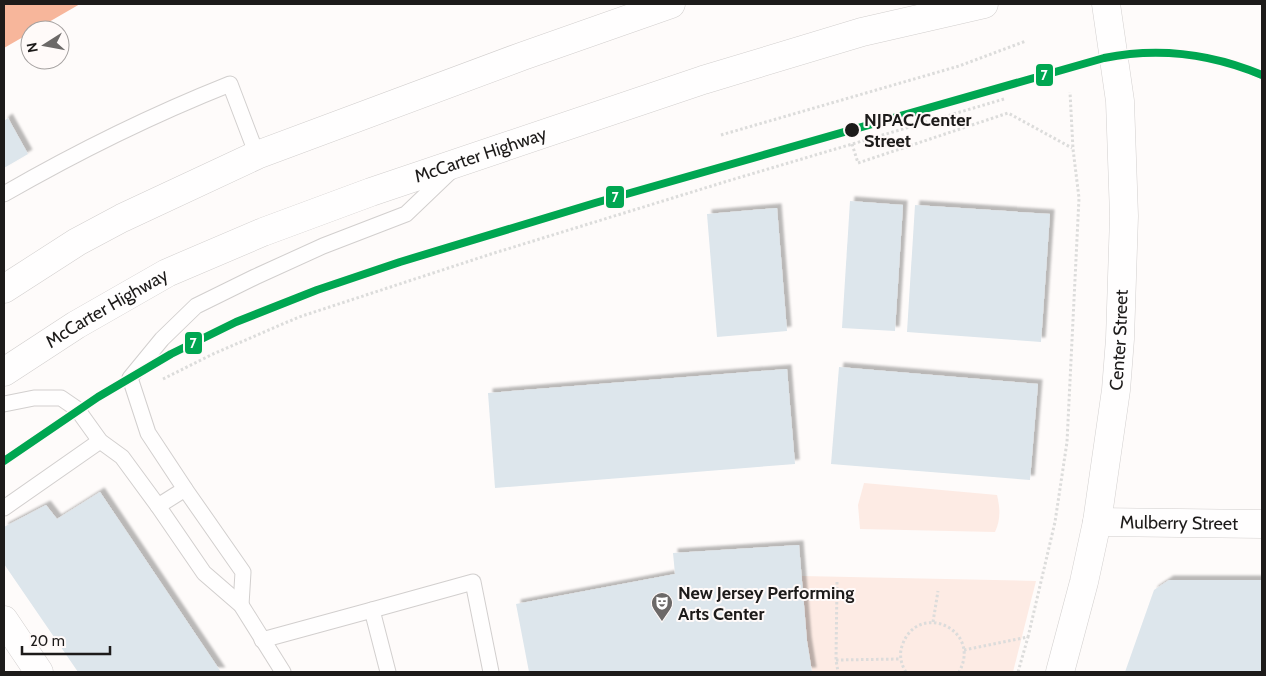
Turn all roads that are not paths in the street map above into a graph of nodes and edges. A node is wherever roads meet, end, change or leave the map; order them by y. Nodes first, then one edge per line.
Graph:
1 (671, 4) edge
2 (984, 4) edge
3 (1106, 4) edge
4 (257, 155) junction
5 (461, 160) junction
6 (4, 194) edge
7 (4, 289) edge
8 (4, 372) edge
9 (4, 404) edge
10 (100, 441) junction
11 (185, 489) junction
12 (158, 506) junction
13 (4, 508) edge
14 (1096, 522) junction
15 (1262, 524) edge
16 (242, 605) junction
17 (372, 610) junction
18 (4, 620) edge
19 (262, 640) junction
20 (39, 672) edge
21 (282, 672) edge
22 (388, 672) edge
23 (491, 672) edge
24 (1060, 672) edge

1 - 4 main road
2 - 5 main road, McCarter Highway
3 - 14 main road, Center Street
4 - 6 lane
4 - 7 main road
5 - 8 main road, McCarter Highway
5 - 11 lane
9 - 10 lane
10 - 12 lane
10 - 13 lane
11 - 12 lane
11 - 16 lane
12 - 16 lane
14 - 15 main road, Mulberry Street
14 - 24 main road, Center Street
16 - 19 lane
17 - 19 lane
17 - 22 lane
17 - 23 lane
18 - 20 main road
19 - 21 lane

